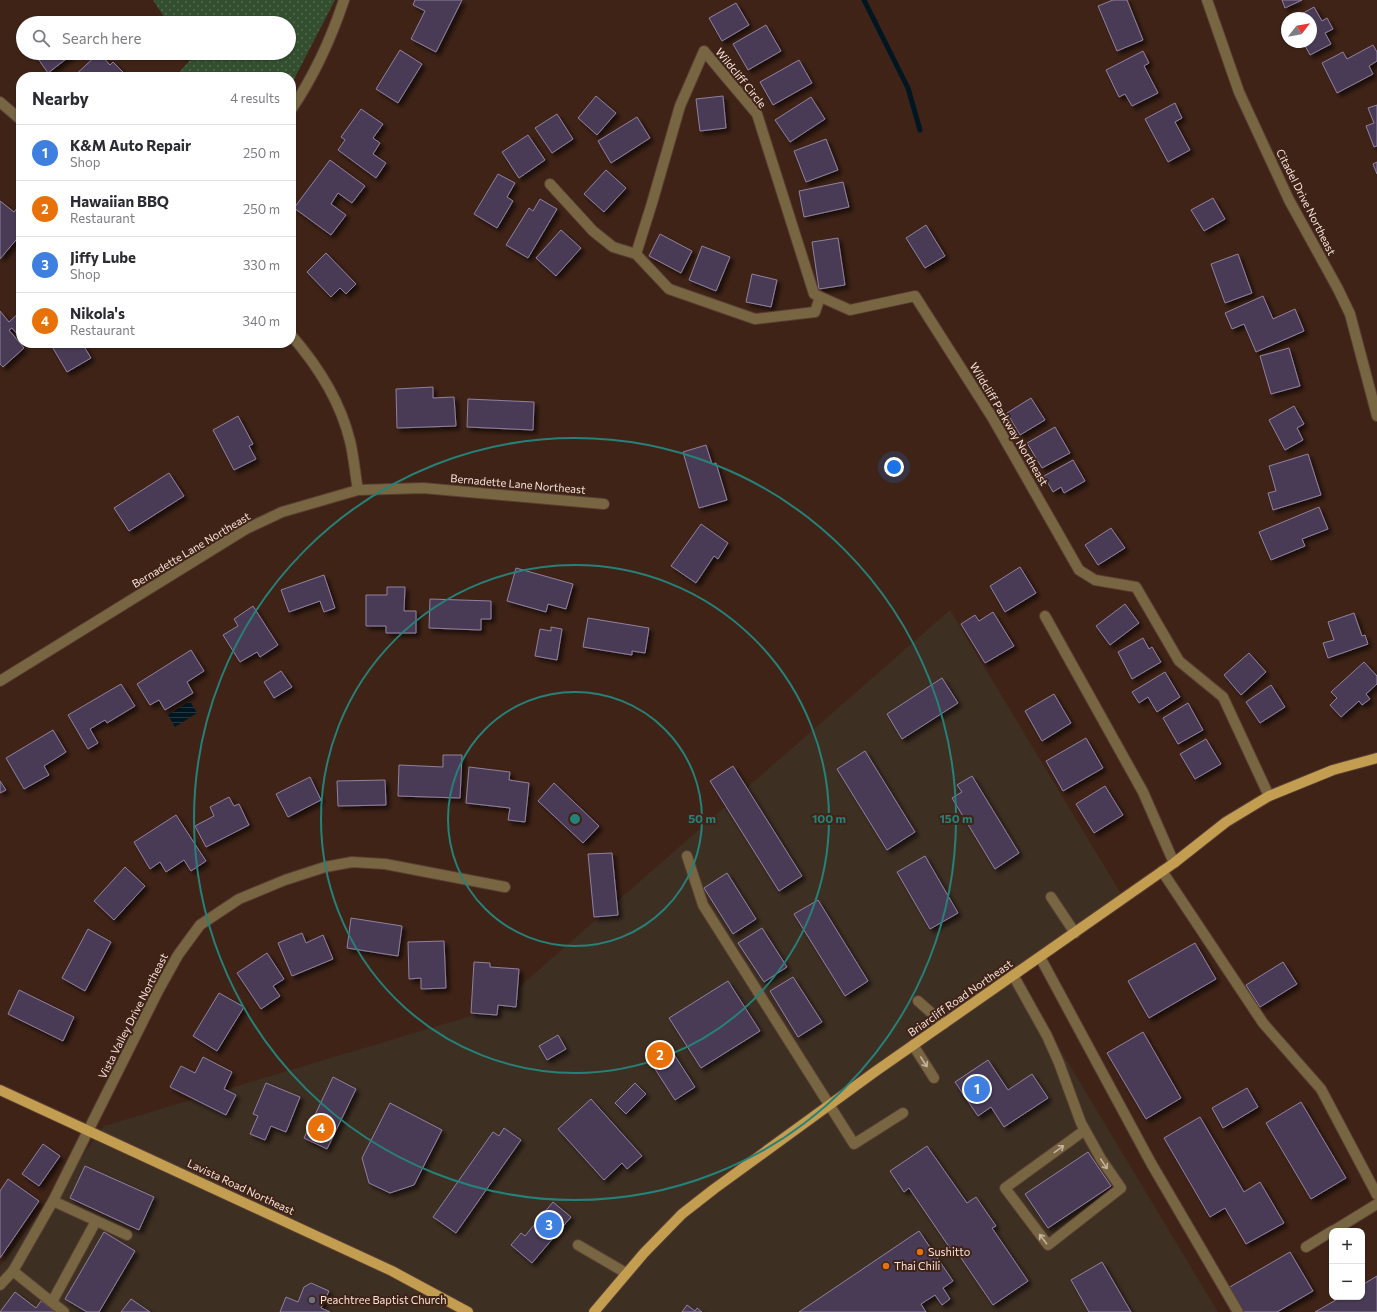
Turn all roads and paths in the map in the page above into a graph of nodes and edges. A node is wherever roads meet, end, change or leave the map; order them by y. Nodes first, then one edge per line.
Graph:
1 (344, 0) edge
2 (1207, 0) edge
3 (0, 102) edge
4 (296, 102) edge
5 (16, 116) edge
6 (550, 184) dead end
7 (636, 254) junction
8 (820, 297) junction
9 (296, 341) edge
10 (1377, 416) edge
11 (358, 490) junction
12 (604, 504) dead end
13 (1045, 616) dead end
14 (0, 681) edge
15 (1377, 758) edge
16 (1269, 796) junction
17 (687, 856) dead end
18 (1174, 863) junction
19 (1162, 871) junction
20 (505, 887) dead end
21 (1051, 897) dead end
22 (1074, 932) junction
23 (1040, 957) junction
24 (1013, 975) junction
25 (918, 1001) dead end
26 (944, 1024) junction
27 (913, 1045) junction
28 (934, 1078) dead end
29 (0, 1090) edge
30 (830, 1105) junction
31 (904, 1113) dead end
32 (88, 1129) junction
33 (1085, 1130) junction
34 (1377, 1195) edge
35 (53, 1201) junction
36 (1377, 1204) edge
37 (96, 1221) junction
38 (1337, 1228) edge
39 (1329, 1233) edge
40 (127, 1235) dead end
41 (578, 1245) dead end
42 (1306, 1247) dead end
43 (13, 1272) junction
44 (626, 1273) junction
45 (0, 1284) edge
46 (52, 1302) junction
47 (64, 1312) edge
48 (468, 1312) edge
49 (594, 1312) edge
50 (1238, 1312) edge

1 - 4 street
2 - 10 street, Citadel Drive Northeast
3 - 5 street
6 - 7 street
7 - 8 street
7 - 8 street, Wildcliff Circle
8 - 16 street, Wildcliff Parkway Northeast
9 - 11 street
11 - 12 street, Bernadette Lane Northeast
11 - 14 street, Bernadette Lane Northeast
13 - 18 street
15 - 16 main road, Briarcliff Road Northeast
16 - 18 main road, Briarcliff Road Northeast
17 - 30 street
18 - 19 main road, Briarcliff Road Northeast
19 - 22 main road, Briarcliff Road Northeast
19 - 34 street
20 - 32 street, Vista Valley Drive Northeast
21 - 22 street
22 - 23 main road, Briarcliff Road Northeast
23 - 24 main road, Briarcliff Road Northeast
23 - 50 street
24 - 26 main road, Briarcliff Road Northeast
24 - 33 street
25 - 26 street
26 - 27 main road, Briarcliff Road Northeast
27 -> 28 street
27 - 30 main road, Briarcliff Road Northeast
29 - 32 main road, Lavista Road Northeast
30 - 31 street
30 - 44 main road, Briarcliff Road Northeast
32 - 35 street, Vista Valley Drive Northeast
32 - 48 main road, Lavista Road Northeast
33 -> 33 street
35 - 37 street
35 - 43 street, Vista Valley Drive Northeast
36 - 38 street
37 - 40 street
37 - 46 street
39 - 42 street
41 - 44 street
43 - 45 street, Vista Valley Drive Northeast
43 - 46 street
44 - 49 main road, Briarcliff Road Northeast
46 - 47 street

